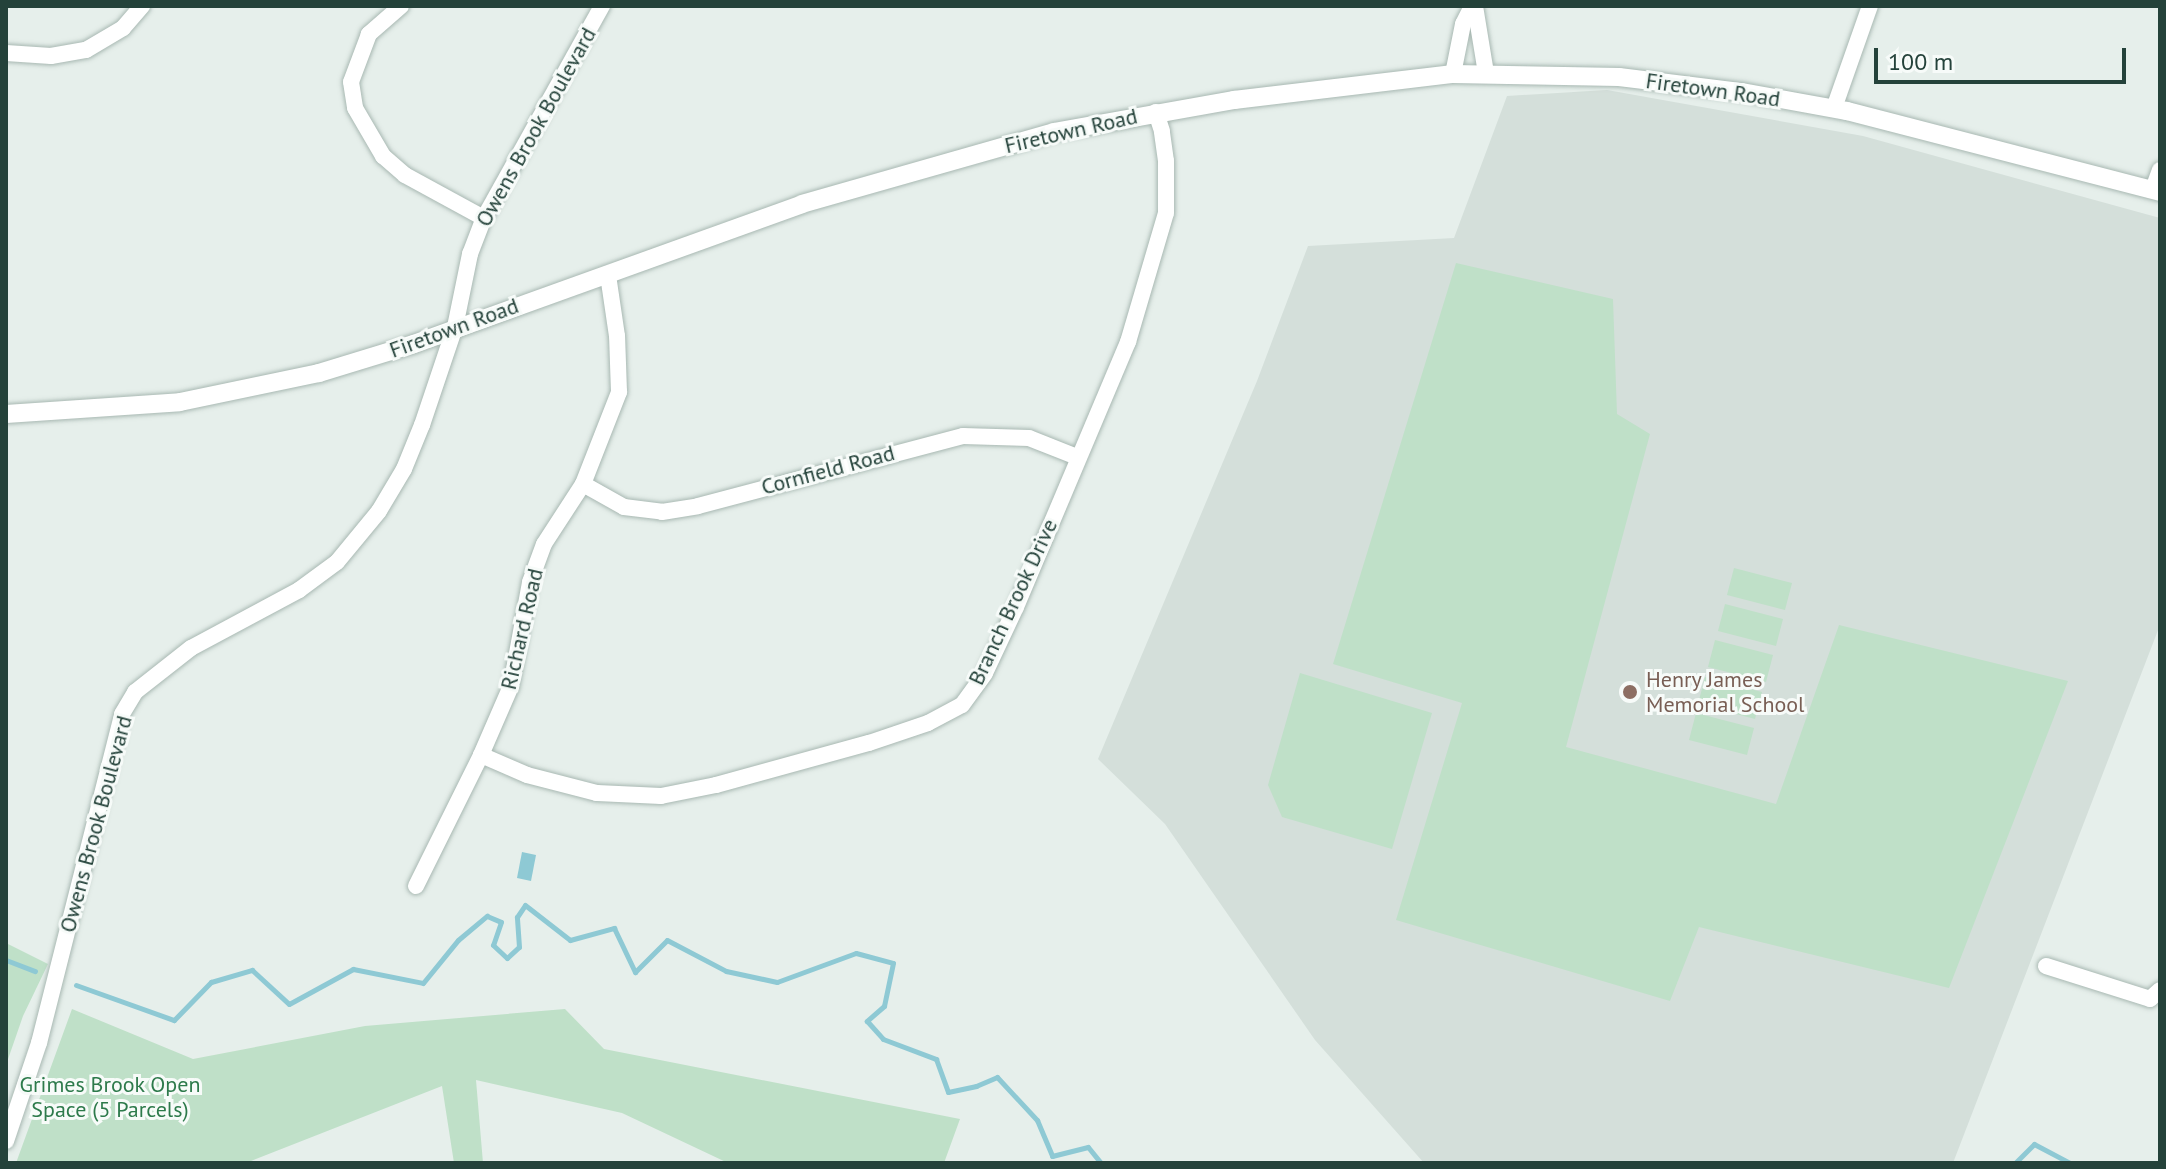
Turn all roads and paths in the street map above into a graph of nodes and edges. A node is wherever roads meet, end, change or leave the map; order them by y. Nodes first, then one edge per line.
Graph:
1 (142, 6) edge
2 (401, 6) edge
3 (602, 6) edge
4 (1474, 6) edge
5 (1870, 6) edge
6 (6, 53) edge
7 (1486, 73) junction
8 (1453, 74) junction
9 (1834, 108) junction
10 (1156, 112) junction
11 (2160, 170) edge
12 (2157, 190) edge
13 (484, 218) junction
14 (608, 275) junction
15 (455, 327) junction
16 (6, 414) edge
17 (1077, 457) junction
18 (583, 484) junction
19 (481, 755) junction
20 (416, 886) dead end
21 (2046, 966) dead end
22 (2160, 990) edge
23 (6, 1141) edge

1 - 6 street
2 - 13 street
3 - 13 street, Owens Brook Boulevard
4 - 7 street
4 - 8 street
5 - 9 street
7 - 8 street, Firetown Road
7 - 9 street, Firetown Road
8 - 10 street, Firetown Road
9 - 12 street, Firetown Road
10 - 14 street, Firetown Road
10 - 17 street, Branch Brook Drive
11 - 12 street
13 - 15 street, Owens Brook Boulevard
14 - 15 street, Firetown Road
14 - 18 street, Richard Road
15 - 16 street, Firetown Road
15 - 23 street, Owens Brook Boulevard
17 - 18 street, Cornfield Road
17 - 19 street, Branch Brook Drive
18 - 19 street, Richard Road
19 - 20 street, Richard Road
21 - 22 street

